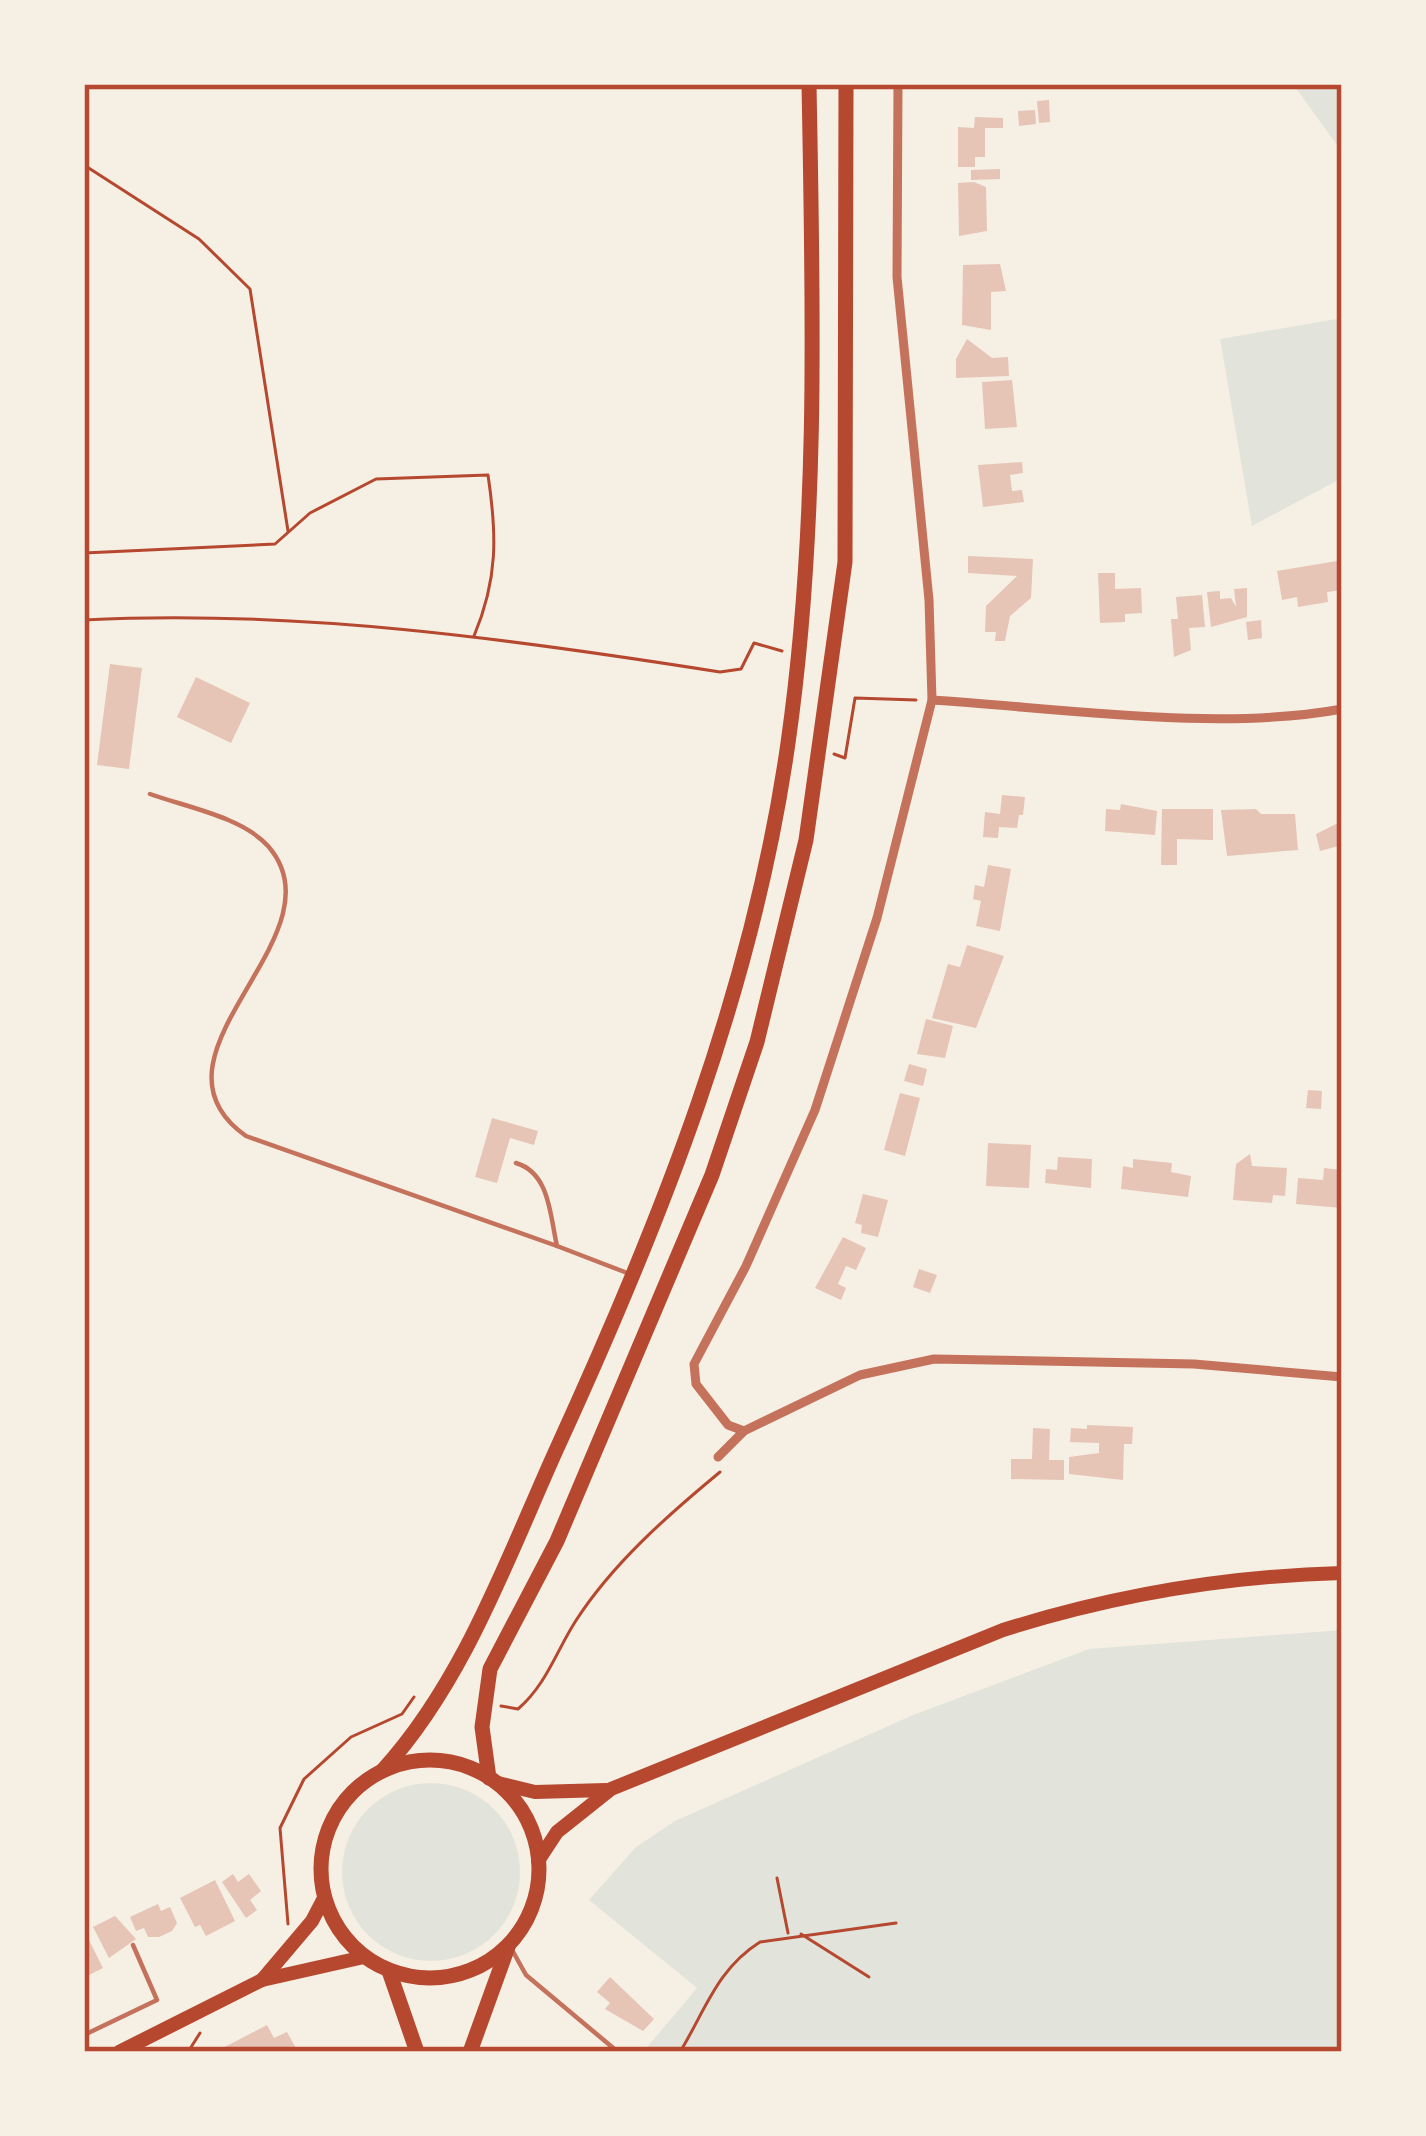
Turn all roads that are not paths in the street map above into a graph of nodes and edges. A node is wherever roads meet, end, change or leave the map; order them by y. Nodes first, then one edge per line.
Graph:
1 (809, 84) edge
2 (846, 84) edge
3 (898, 84) edge
4 (932, 700) junction
5 (1342, 709) edge
6 (150, 794) dead end
7 (516, 1163) dead end
8 (557, 1246) junction
9 (636, 1276) junction
10 (1342, 1377) edge
11 (744, 1431) junction
12 (718, 1457) dead end
13 (1342, 1574) edge
14 (383, 1770) junction
15 (493, 1781) junction
16 (611, 1789) junction
17 (538, 1861) junction
18 (324, 1898) junction
19 (509, 1944) junction
20 (133, 1945) dead end
21 (364, 1957) junction
22 (389, 1971) junction
23 (262, 1980) junction
24 (84, 2035) edge
25 (123, 2051) edge
26 (417, 2052) edge
27 (470, 2052) edge
28 (618, 2052) edge

1 - 9 highway
2 - 15 highway
3 - 4 street
4 - 5 street
4 - 11 street
6 - 8 lane
7 - 8 lane
8 - 9 lane
9 - 14 highway
10 - 11 street
11 - 12 street
13 - 16 main road
14 - 15 highway
14 - 18 highway
15 - 16 main road
15 - 17 highway
16 - 17 main road
17 - 19 highway
18 - 21 highway
18 - 23 main road
19 - 22 highway
19 - 27 highway
19 - 28 lane
20 - 24 lane
21 - 22 highway
21 - 23 main road
22 - 26 highway
23 - 25 main road

